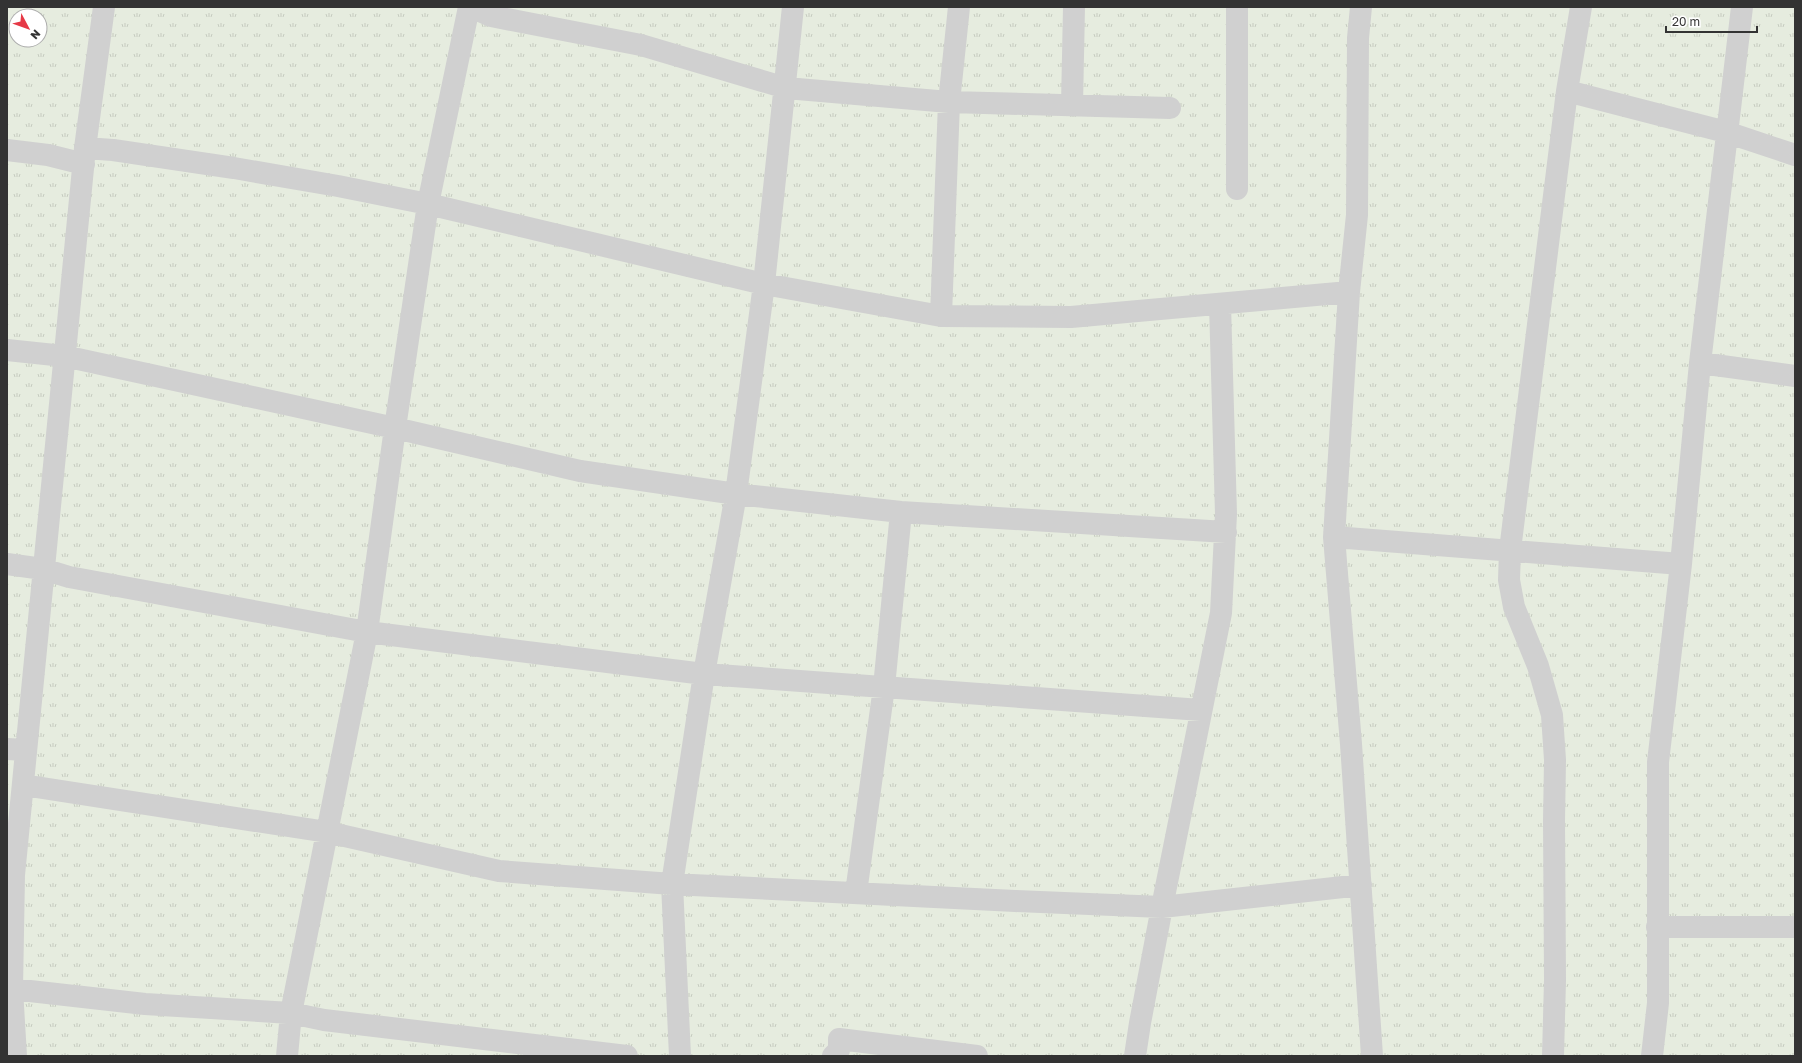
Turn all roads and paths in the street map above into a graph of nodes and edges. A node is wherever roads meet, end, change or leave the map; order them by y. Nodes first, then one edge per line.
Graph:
1 (104, 7) edge
2 (470, 7) edge
3 (793, 7) edge
4 (959, 7) edge
5 (1074, 7) edge
6 (1237, 7) edge
7 (1361, 7) edge
8 (1581, 7) edge
9 (1742, 7) edge
10 (786, 88) junction
11 (1567, 91) junction
12 (949, 102) junction
13 (1072, 105) junction
14 (1170, 108) dead end
15 (1726, 132) junction
16 (7, 150) edge
17 (1795, 155) edge
18 (85, 156) junction
19 (1237, 189) dead end
20 (428, 204) junction
21 (764, 284) junction
22 (1349, 292) junction
23 (1220, 304) junction
24 (941, 316) junction
25 (7, 350) edge
26 (64, 356) junction
27 (1700, 363) junction
28 (1795, 376) edge
29 (395, 428) junction
30 (736, 494) junction
31 (901, 512) junction
32 (1226, 532) junction
33 (1334, 537) junction
34 (1510, 550) junction
35 (7, 564) edge
36 (1681, 564) junction
37 (43, 569) junction
38 (367, 632) junction
39 (704, 674) junction
40 (884, 687) junction
41 (1201, 710) junction
42 (16, 750) edge
43 (23, 786) junction
44 (327, 832) junction
45 (672, 884) junction
46 (1362, 885) junction
47 (856, 893) junction
48 (1162, 907) junction
49 (1657, 927) junction
50 (1795, 927) edge
51 (10, 957) edge
52 (12, 989) junction
53 (291, 1013) junction
54 (510, 1049) edge
55 (842, 1051) edge
56 (16, 1056) edge
57 (287, 1056) edge
58 (627, 1056) edge
59 (680, 1056) edge
60 (977, 1056) edge
61 (1135, 1056) edge
62 (1372, 1056) edge
63 (1553, 1056) edge
64 (1652, 1056) edge

1 - 18 street
2 - 10 street
2 - 20 street
3 - 10 street
4 - 12 street
5 - 13 street
6 - 19 street
7 - 22 street
8 - 11 street
9 - 15 street
10 - 12 street
10 - 21 street
11 - 15 street
11 - 34 street
12 - 13 street
12 - 24 street
13 - 14 street
15 - 17 street
15 - 27 street
16 - 18 street
18 - 20 street
18 - 26 street
20 - 21 street
20 - 29 street
21 - 24 street
21 - 30 street
22 - 23 street
22 - 33 street
23 - 24 street
23 - 32 street
25 - 26 street
26 - 29 street
26 - 37 street
27 - 28 street
27 - 36 street
29 - 30 street
29 - 38 street
30 - 31 street
30 - 39 street
31 - 32 street
31 - 40 street
32 - 41 street
33 - 34 street
33 - 46 street
34 - 36 street
34 - 63 street
35 - 37 street
36 - 49 street
37 - 38 street
37 - 42 street
38 - 39 street
38 - 44 street
39 - 40 street
39 - 45 street
40 - 41 street
40 - 47 street
41 - 48 street
42 - 43 street
43 - 44 street
43 - 51 street
44 - 45 street
44 - 53 street
45 - 47 street
45 - 59 street
46 - 48 street
46 - 62 street
47 - 48 street
48 - 61 street
49 - 50 street
49 - 64 street
51 - 52 street
52 - 53 street
52 - 56 street
53 - 54 street
53 - 57 street
54 - 58 street
55 - 60 street

